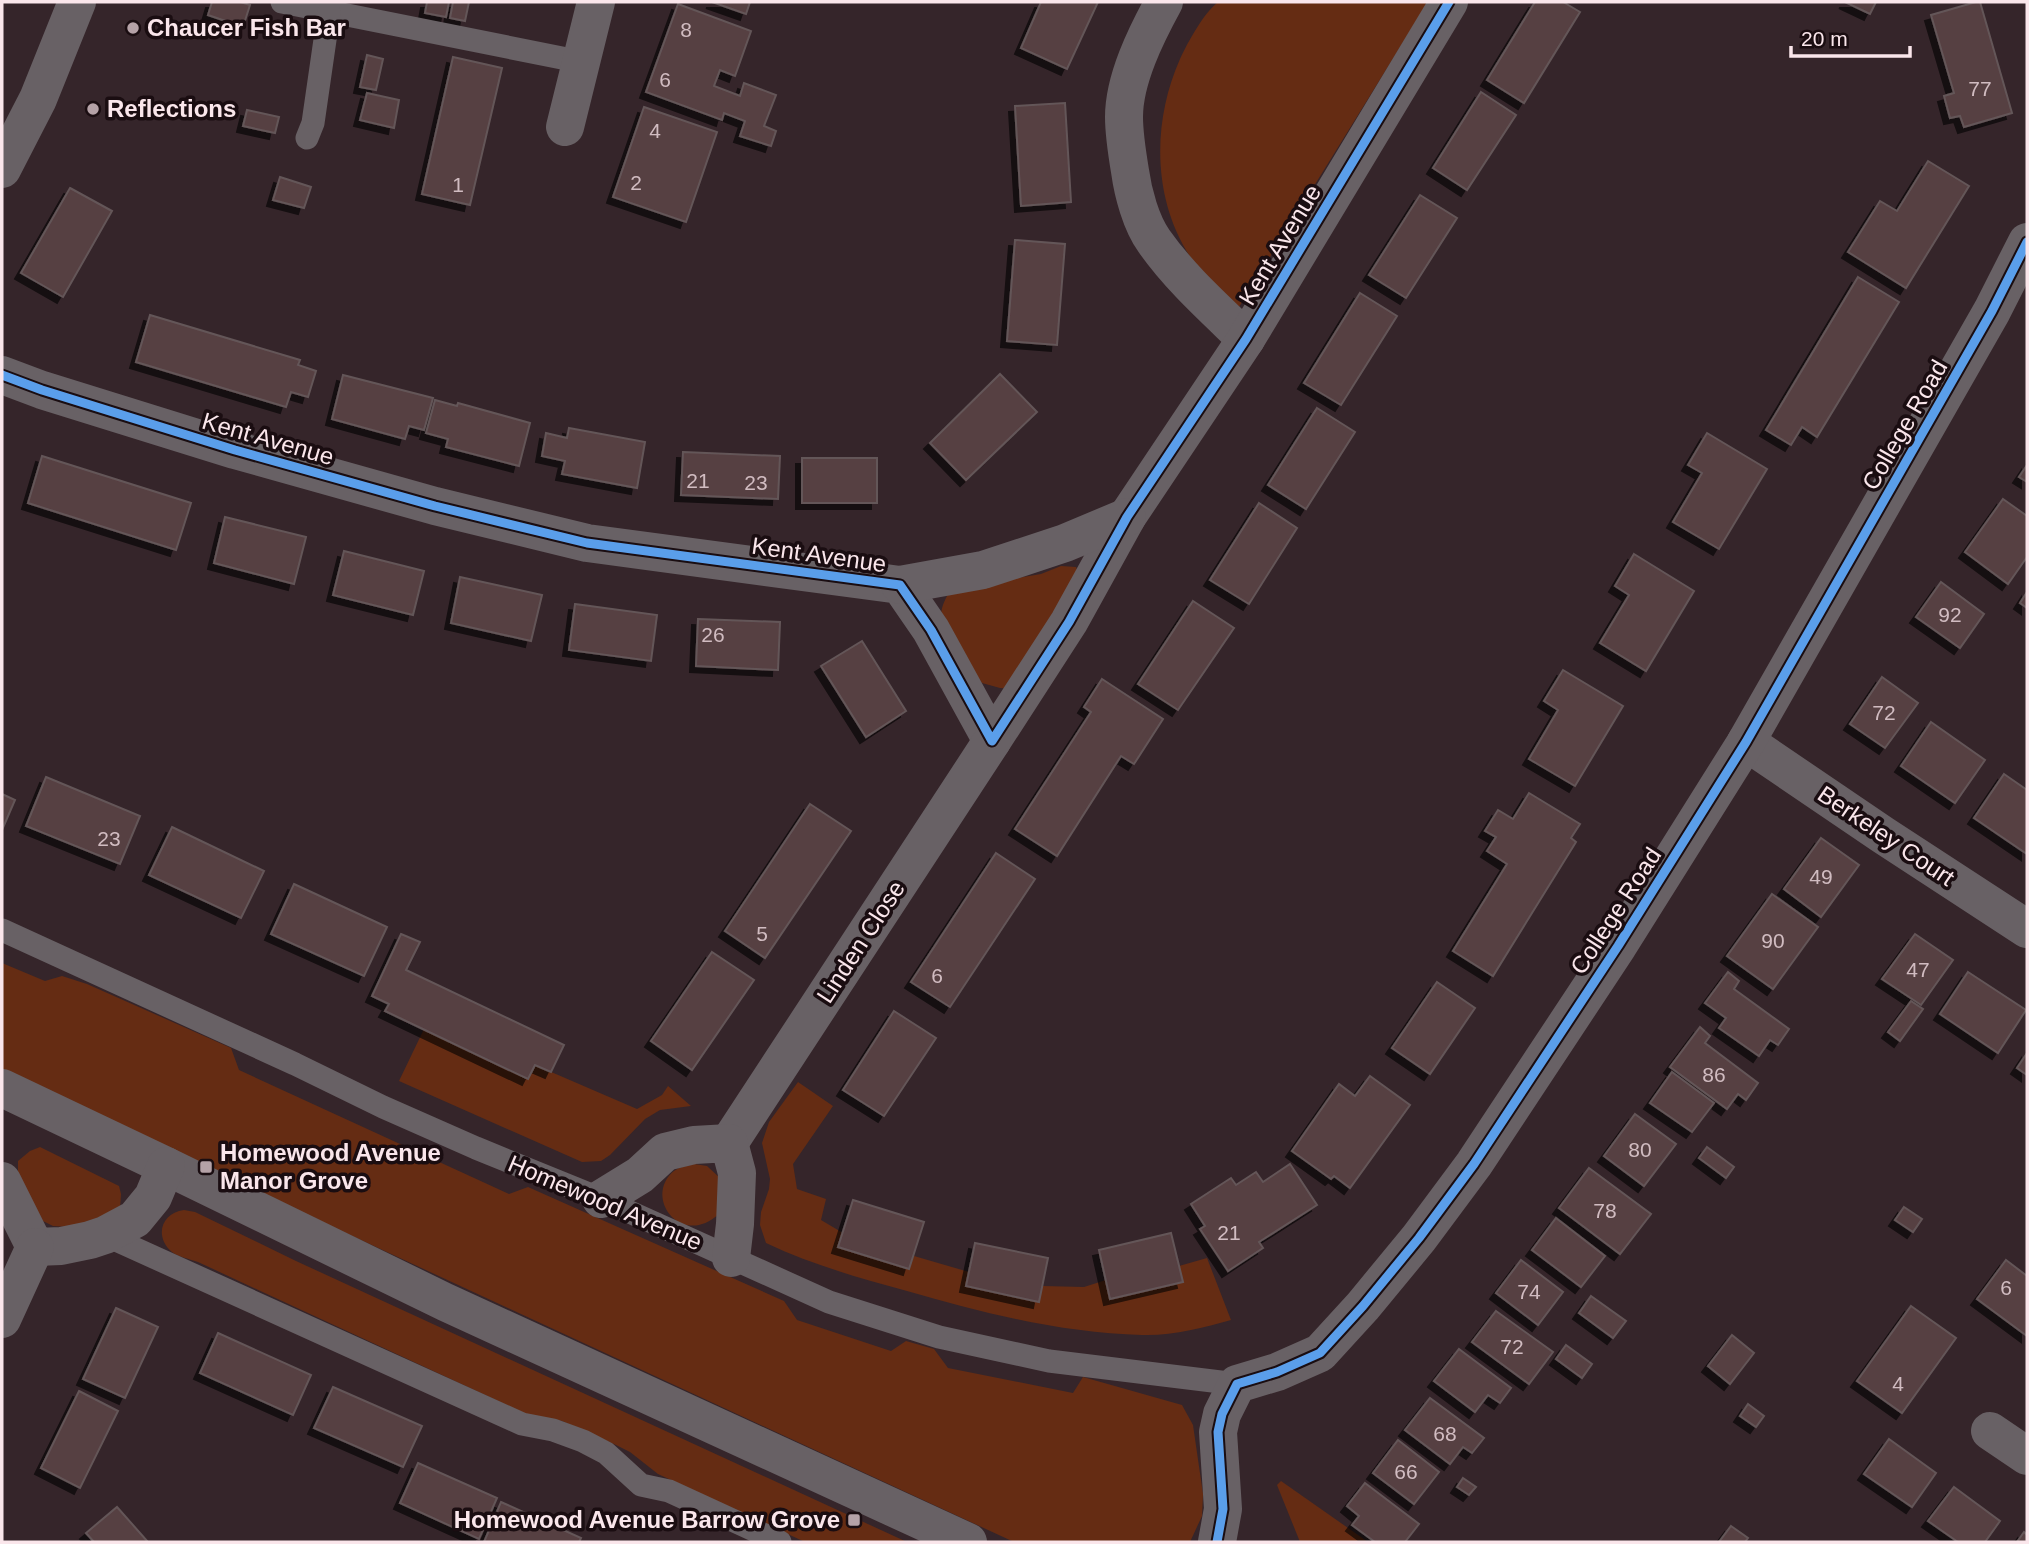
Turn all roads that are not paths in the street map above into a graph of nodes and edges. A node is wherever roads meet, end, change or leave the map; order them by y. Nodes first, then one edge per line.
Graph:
1 (77, 2) edge
2 (282, 2) edge
3 (596, 2) edge
4 (1164, 2) edge
5 (1449, 2) edge
6 (329, 12) junction
7 (582, 62) junction
8 (565, 127) dead end
9 (307, 138) dead end
10 (2, 169) edge
11 (2027, 242) edge
12 (1246, 340) junction
13 (2, 375) edge
14 (1127, 517) junction
15 (900, 585) junction
16 (992, 741) junction
17 (1746, 742) junction
18 (2027, 929) edge
19 (2, 930) edge
20 (5, 1098) edge
21 (729, 1143) junction
22 (166, 1166) junction
23 (2, 1181) edge
24 (601, 1199) junction
25 (105, 1235) junction
26 (35, 1247) junction
27 (731, 1258) junction
28 (2, 1319) edge
29 (1237, 1384) junction
30 (1990, 1431) dead end
31 (2027, 1456) edge
32 (780, 1542) edge
33 (968, 1542) edge
34 (1217, 1542) edge

1 - 10 street
2 - 6 lane
3 - 7 street
4 - 12 street, Kent Avenue
5 - 12 street, Kent Avenue
6 - 7 lane
6 - 9 lane
7 - 8 street
11 - 17 street, College Road
12 - 14 street, Kent Avenue
13 - 15 street, Kent Avenue
14 - 15 street, Kent Avenue
14 - 16 street, Kent Avenue
15 - 16 street, Kent Avenue
16 - 21 street, Linden Close
17 - 18 street, Berkeley Court
17 - 29 street, College Road
19 - 24 lane, Homewood Avenue
20 - 22 street
21 - 24 street
21 - 27 street
22 - 25 street
22 - 33 street
23 - 26 street
24 - 27 lane, Homewood Avenue
25 - 26 street
25 - 32 lane
26 - 28 street
27 - 29 lane, Homewood Avenue
29 - 34 street
30 - 31 street

